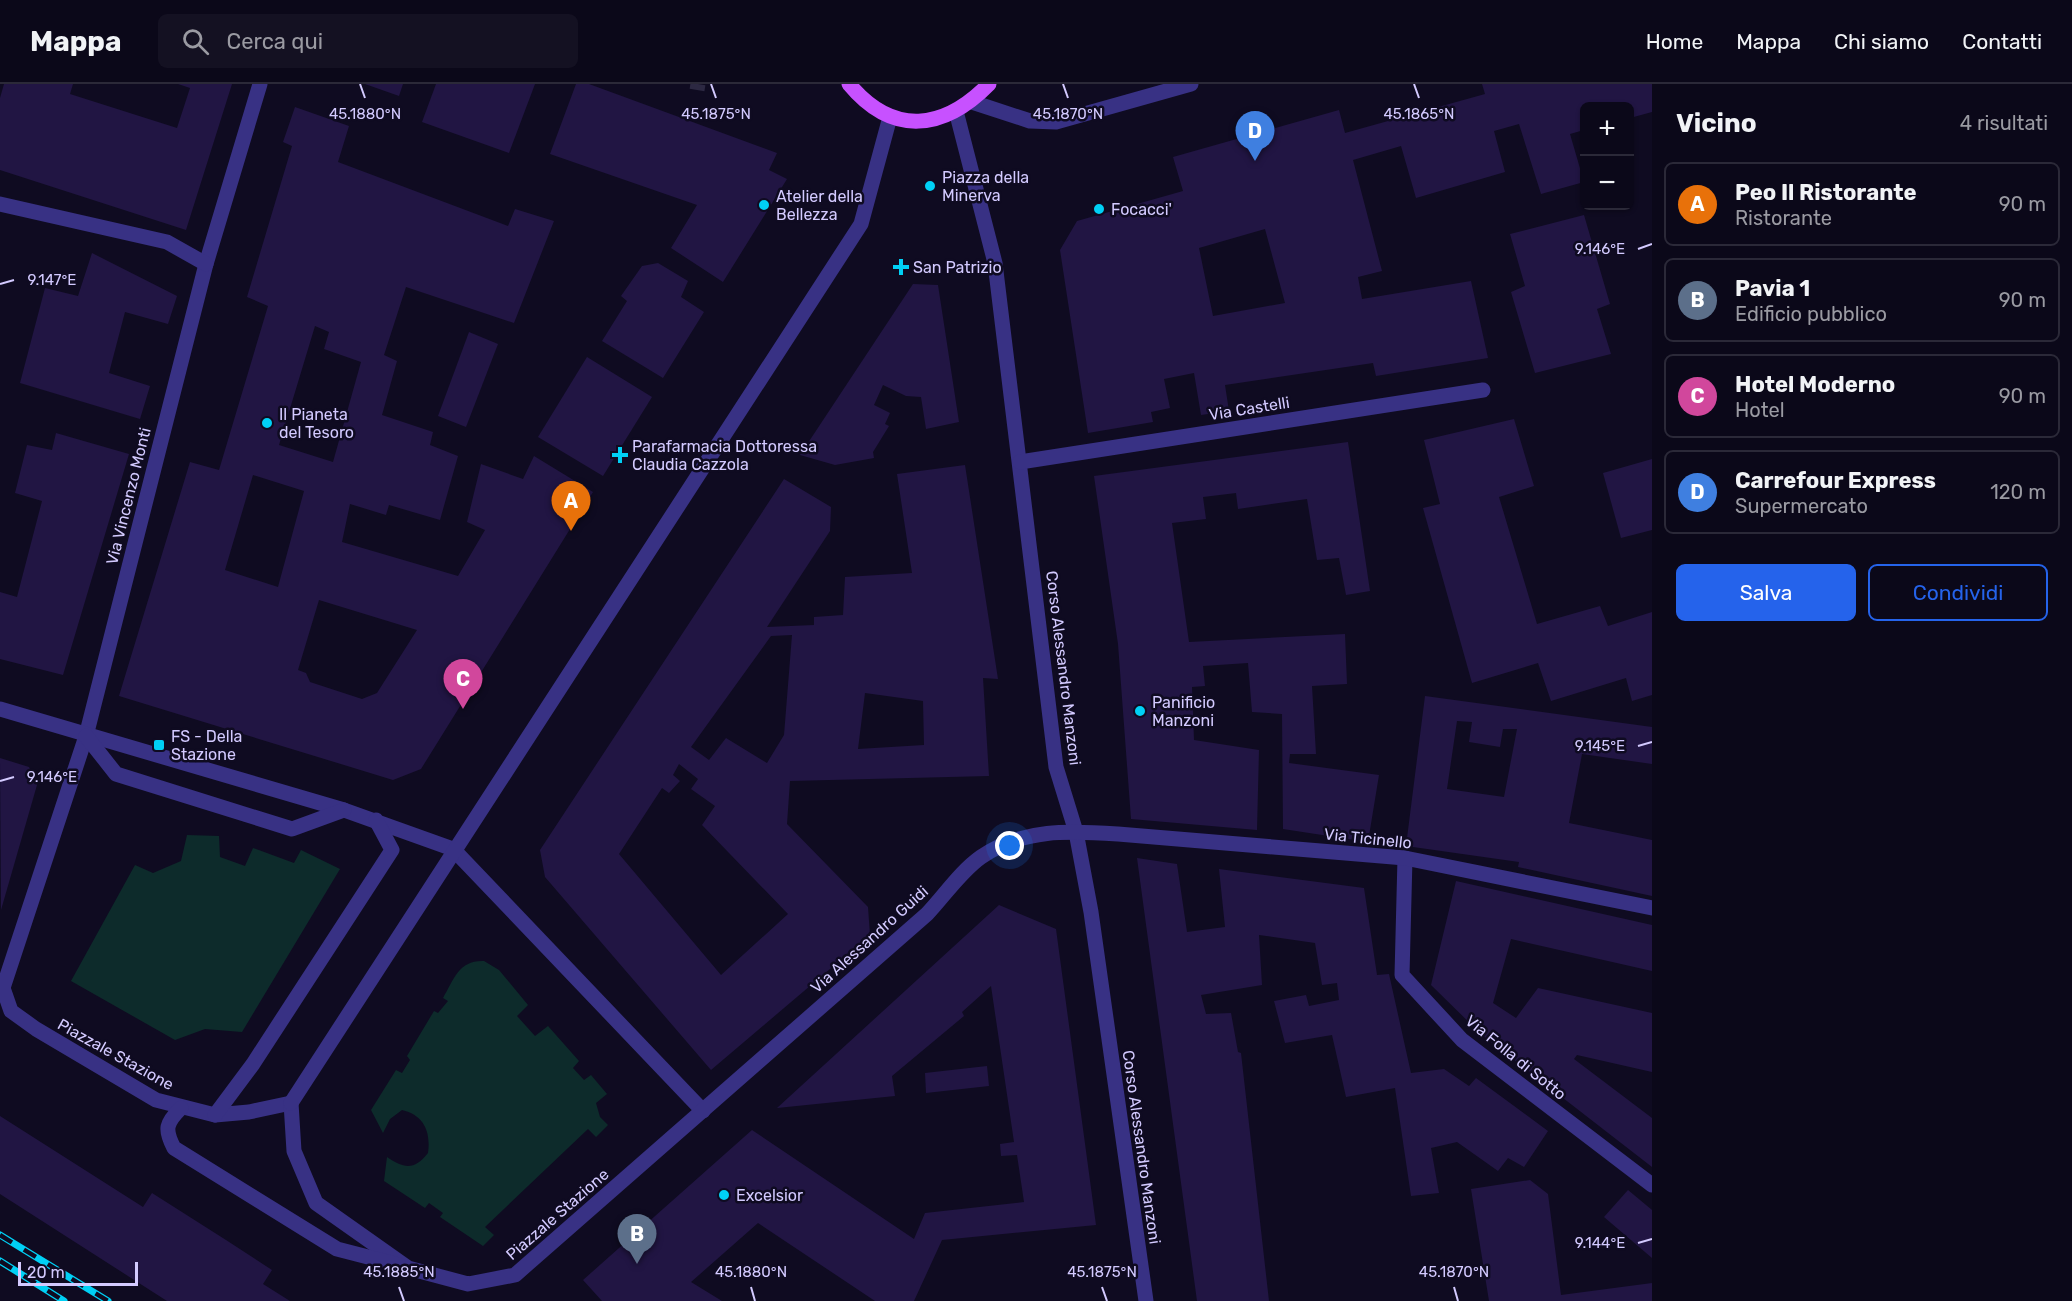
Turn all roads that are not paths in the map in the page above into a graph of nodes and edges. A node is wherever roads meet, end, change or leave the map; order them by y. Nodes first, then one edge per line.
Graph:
1 (260, 84) edge
2 (849, 84) edge
3 (989, 84) edge
4 (1191, 84) edge
5 (972, 102) junction
6 (957, 111) junction
7 (890, 117) junction
8 (0, 204) edge
9 (206, 264) junction
10 (1483, 390) dead end
11 (1020, 462) junction
12 (0, 709) edge
13 (86, 736) junction
14 (344, 810) junction
15 (376, 820) junction
16 (1076, 832) junction
17 (453, 849) junction
18 (1405, 858) junction
19 (1652, 908) edge
20 (5, 1013) edge
21 (291, 1103) junction
22 (181, 1108) junction
23 (703, 1111) junction
24 (215, 1115) junction
25 (1652, 1185) edge
26 (408, 1268) junction
27 (1146, 1301) edge

1 - 9 street, Via Vincenzo Monti
2 - 7 main road
3 - 5 main road
4 - 5 street
5 - 6 main road
6 - 7 main road
6 - 11 street, Corso Alessandro Manzoni
7 - 17 street
8 - 9 street
9 - 13 street, Via Vincenzo Monti
10 - 11 street, Via Castelli
11 - 16 street, Corso Alessandro Manzoni
12 - 13 street
13 - 14 street
13 - 14 street
13 - 20 street, Piazzale Stazione
14 - 15 street
15 - 17 street
15 - 24 street
16 - 18 street, Via Ticinello
16 - 23 street, Via Alessandro Guidi
16 - 27 street, Corso Alessandro Manzoni
17 - 21 street
17 - 23 street
18 - 19 street, Via Ticinello
18 - 25 street, Via Folla di Sotto
20 - 22 street, Piazzale Stazione
21 - 24 street, Piazzale Stazione
21 - 26 street, Piazzale Stazione
22 - 24 street, Piazzale Stazione
22 - 26 street
23 - 26 street, Piazzale Stazione

